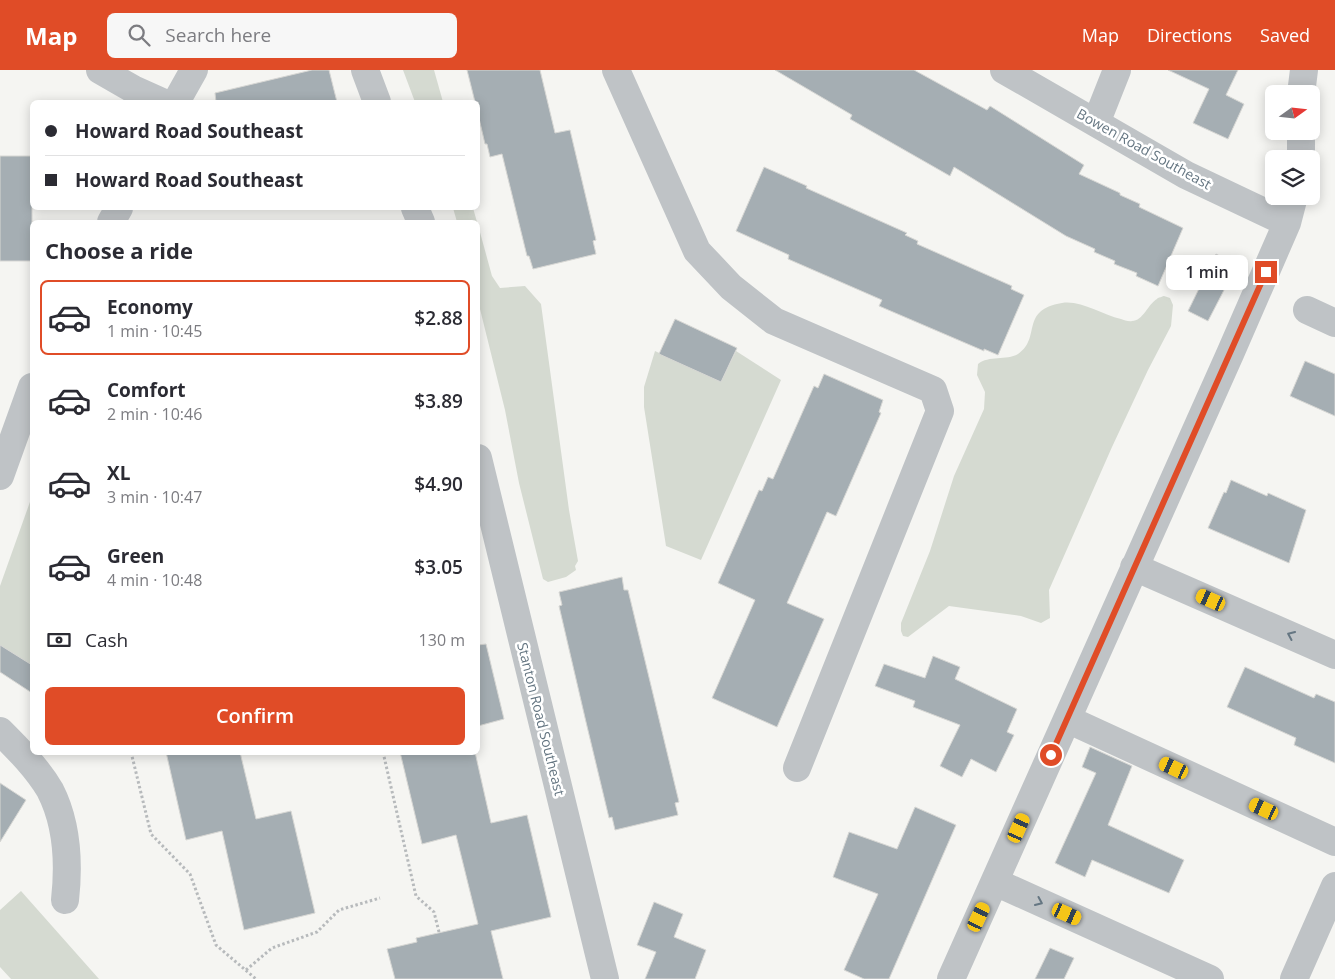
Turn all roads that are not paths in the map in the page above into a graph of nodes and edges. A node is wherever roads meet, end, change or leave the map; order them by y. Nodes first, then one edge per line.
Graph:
1 (100, 70) edge
2 (194, 70) edge
3 (365, 70) edge
4 (616, 70) edge
5 (1004, 70) edge
6 (1117, 70) edge
7 (1304, 70) edge
8 (1302, 85) edge
9 (158, 100) edge
10 (177, 100) edge
11 (376, 100) edge
12 (1096, 123) junction
13 (1292, 205) edge
14 (1287, 223) junction
15 (1307, 310) dead end
16 (1335, 323) edge
17 (30, 393) edge
18 (0, 476) edge
19 (480, 479) edge
20 (1134, 567) junction
21 (1335, 655) edge
22 (1067, 719) junction
23 (0, 731) edge
24 (797, 768) dead end
25 (1335, 842) edge
26 (994, 882) junction
27 (1335, 886) edge
28 (65, 900) dead end
29 (605, 979) edge
30 (951, 979) edge
31 (1210, 979) edge
32 (1294, 979) edge

1 - 9 street
2 - 10 street
3 - 11 street
4 - 24 street
5 - 12 street, Bowen Road Southeast
6 - 12 street
7 - 8 street
12 - 14 street, Bowen Road Southeast
13 - 14 street
14 - 20 street
15 - 16 street
17 - 18 street
19 - 29 street, Stanton Road Southeast
21 -> 20 street
20 - 22 street
22 - 25 street
22 - 26 street
23 - 28 street
26 - 30 street
26 -> 31 street
27 - 32 street

